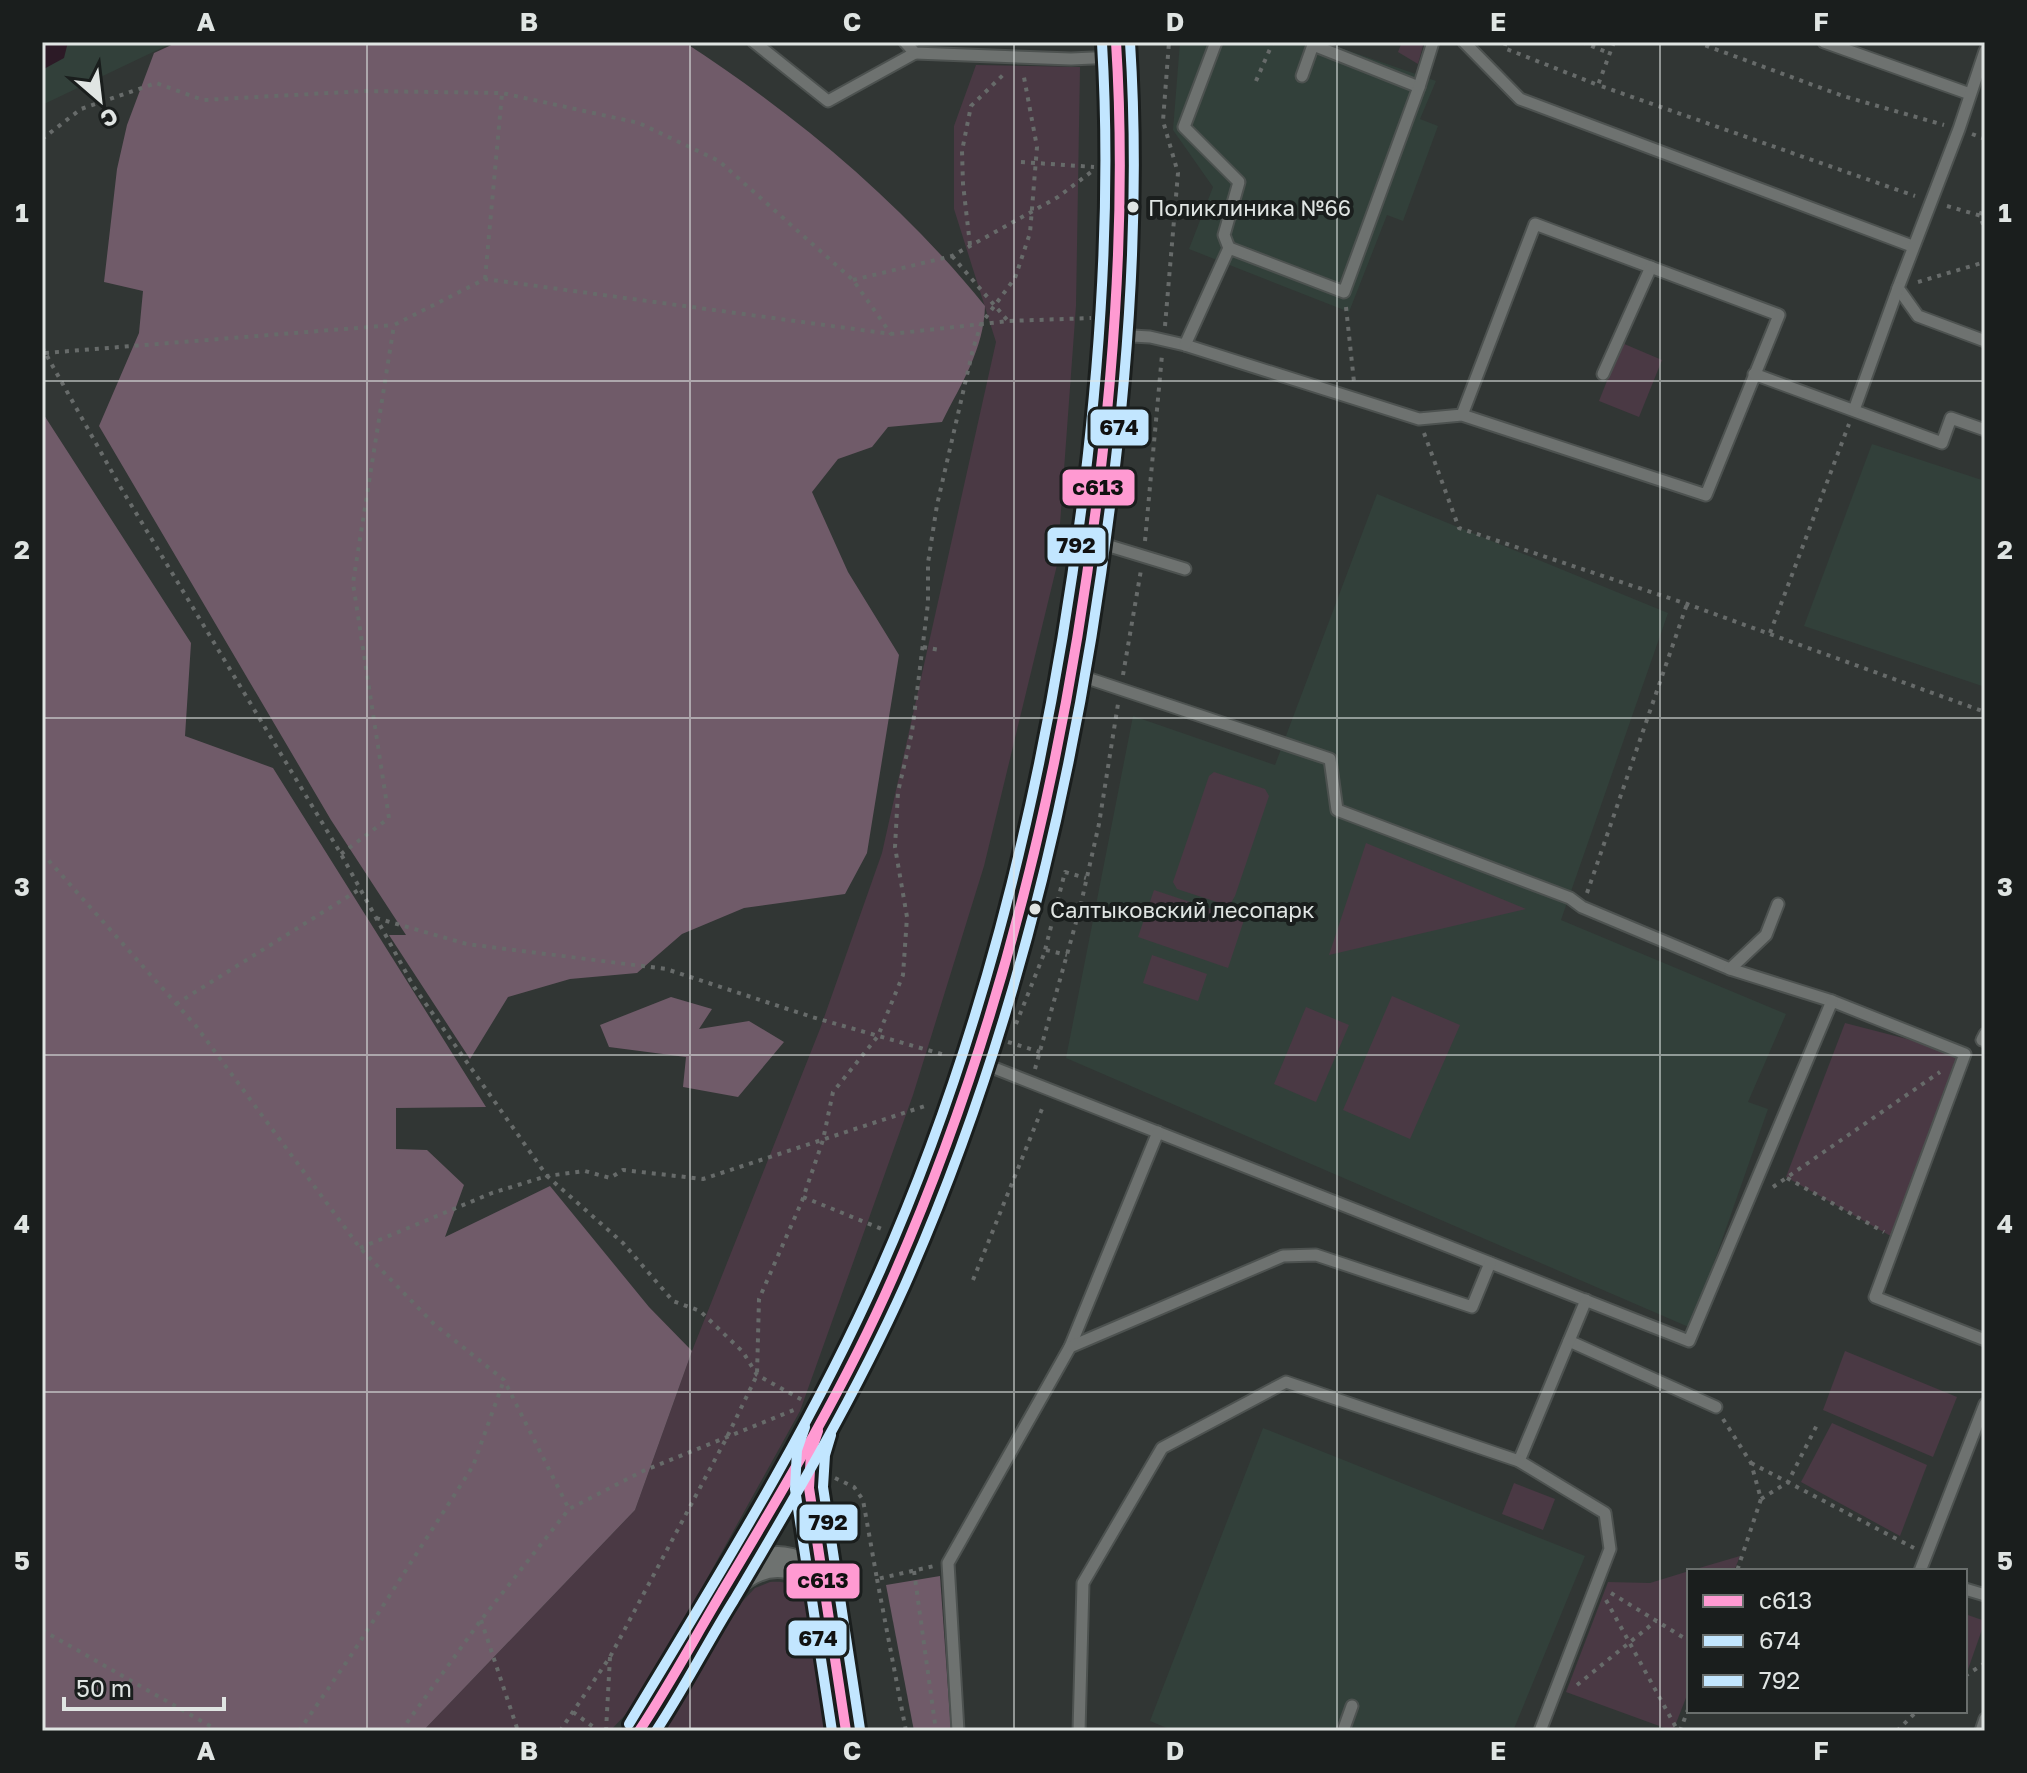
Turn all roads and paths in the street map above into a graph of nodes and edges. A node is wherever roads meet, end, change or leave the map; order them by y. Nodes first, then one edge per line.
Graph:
1 (754, 42) edge
2 (905, 42) edge
3 (1216, 42) edge
4 (1273, 42) edge
5 (1433, 42) edge
6 (1464, 42) edge
7 (1506, 42) edge
8 (1582, 42) edge
9 (1614, 42) edge
10 (1696, 42) edge
11 (1824, 42) edge
12 (1309, 44) edge
13 (1116, 50) edge
14 (1985, 51) edge
15 (915, 53) junction
16 (1610, 54) junction
17 (1020, 57) junction
18 (1302, 76) dead end
19 (1256, 81) dead end
20 (1598, 85) junction
21 (1419, 87) junction
22 (502, 93) junction
23 (1970, 94) junction
24 (1959, 129) junction
25 (42, 139) edge
26 (1021, 162) dead end
27 (1036, 164) junction
28 (1929, 201) junction
29 (1985, 202) edge
30 (1031, 212) junction
31 (1983, 216) edge
32 (1985, 230) edge
33 (970, 246) junction
34 (1912, 246) junction
35 (1229, 248) junction
36 (952, 256) junction
37 (1985, 262) edge
38 (1651, 267) junction
39 (485, 279) junction
40 (853, 280) junction
41 (1898, 288) junction
42 (1344, 292) junction
43 (995, 305) junction
44 (1009, 321) junction
45 (981, 324) junction
46 (394, 325) junction
47 (1104, 326) junction
48 (891, 334) junction
49 (1985, 341) edge
50 (1185, 345) junction
51 (44, 350) edge
52 (1603, 374) dead end
53 (1754, 374) junction
54 (1356, 400) junction
55 (1854, 410) junction
56 (1462, 415) junction
57 (1419, 419) junction
58 (1985, 430) edge
59 (1093, 541) junction
60 (1185, 569) dead end
61 (1687, 604) junction
62 (1770, 634) junction
63 (923, 647) junction
64 (940, 650) dead end
65 (1071, 673) junction
66 (1985, 712) edge
67 (42, 853) edge
68 (341, 854) junction
69 (1087, 878) dead end
70 (360, 889) junction
71 (1778, 904) dead end
72 (1582, 907) junction
73 (376, 918) junction
74 (1045, 949) junction
75 (1067, 955) dead end
76 (1730, 969) junction
77 (1832, 1001) junction
78 (176, 1004) junction
79 (1014, 1027) dead end
80 (1985, 1034) edge
81 (878, 1036) junction
82 (1985, 1041) edge
83 (1040, 1052) dead end
84 (1965, 1054) junction
85 (972, 1062) junction
86 (1050, 1090) junction
87 (928, 1105) dead end
88 (1158, 1132) junction
89 (823, 1140) junction
90 (547, 1176) junction
91 (1786, 1177) junction
92 (803, 1197) junction
93 (1746, 1205) junction
94 (882, 1229) dead end
95 (1896, 1239) junction
96 (360, 1248) junction
97 (1490, 1263) junction
98 (973, 1280) dead end
99 (1586, 1300) junction
100 (1985, 1340) edge
101 (1569, 1341) junction
102 (1070, 1347) junction
103 (757, 1375) junction
104 (504, 1380) junction
105 (1985, 1404) edge
106 (1716, 1407) joint
107 (822, 1419) junction
108 (1818, 1423) dead end
109 (727, 1437) junction
110 (1519, 1461) junction
111 (1751, 1463) junction
112 (832, 1477) dead end
113 (1788, 1482) junction
114 (1761, 1499) junction
115 (569, 1509) junction
116 (1916, 1549) dead end
117 (948, 1563) junction
118 (1738, 1569) edge
119 (1921, 1569) edge
120 (914, 1571) junction
121 (877, 1579) junction
122 (1598, 1586) junction
123 (723, 1590) junction
124 (481, 1620) junction
125 (1656, 1621) junction
126 (831, 1627) junction
127 (42, 1630) edge
128 (1687, 1640) edge
129 (1629, 1642) junction
130 (610, 1657) junction
131 (1985, 1663) edge
132 (1967, 1675) edge
133 (1352, 1706) dead end
134 (1549, 1707) junction
135 (573, 1712) junction
136 (1687, 1712) edge
137 (1915, 1713) edge
138 (1985, 1719) edge
139 (645, 1724) edge
140 (219, 1731) edge
141 (299, 1731) edge
142 (401, 1731) edge
143 (518, 1731) edge
144 (560, 1731) edge
145 (599, 1731) edge
146 (606, 1731) edge
147 (846, 1731) edge
148 (906, 1731) edge
149 (936, 1731) edge
150 (958, 1731) edge
151 (1079, 1731) edge
152 (1343, 1731) edge
153 (1540, 1731) edge
154 (1679, 1731) edge
155 (1897, 1731) edge
156 (1981, 1731) edge

1 - 15 lane
2 - 15 lane
3 - 35 lane
4 - 19 path
5 - 21 lane
6 - 34 lane
7 - 20 path
8 - 16 path
9 - 16 path
10 - 24 path
11 - 23 lane
12 - 18 lane
12 - 21 lane
13 - 17 lane
13 - 47 street
14 - 23 lane
15 - 17 lane
16 - 20 path
17 - 27 path
17 - 33 path
20 - 28 path
21 - 42 lane
22 - 25 path
22 - 39 path
22 - 40 path
23 - 24 lane
24 - 28 lane
26 - 27 path
27 - 30 path
27 - 30 path
28 - 31 path
28 - 34 lane
29 - 31 path
30 - 33 path
30 - 43 path
31 - 32 path
33 - 36 path
34 - 41 lane
35 - 42 lane
35 - 50 lane
36 - 40 path
36 - 43 path
37 - 41 path
38 - 52 lane
38 - 53 lane
38 - 56 lane
39 - 46 path
39 - 48 path
40 - 48 path
41 - 49 lane
41 - 55 lane
42 - 54 path
43 - 44 path
43 - 45 path
44 - 45 path
44 - 47 path
45 - 48 path
45 - 63 path
46 - 51 path
46 - 68 path
47 - 50 lane
47 - 59 street
50 - 54 lane
51 - 68 path
53 - 55 lane
53 - 56 lane
54 - 57 lane
55 - 58 lane
55 - 62 path
56 - 57 lane
57 - 61 path
59 - 60 lane
59 - 65 street
61 - 62 path
61 - 72 path
62 - 66 path
63 - 64 path
63 - 81 path
65 - 72 lane
65 - 85 street
67 - 78 path
68 - 70 path
69 - 74 path
70 - 73 path
70 - 78 path
71 - 76 lane
72 - 76 lane
73 - 81 path
73 - 90 path
74 - 75 path
74 - 79 path
76 - 77 lane
77 - 84 lane
77 - 93 lane
78 - 96 path
80 - 82 lane
81 - 85 path
81 - 89 path
83 - 85 path
84 - 91 path
84 - 95 lane
85 - 86 lane
85 - 107 street
86 - 88 lane
86 - 98 path
87 - 89 path
88 - 97 lane
88 - 102 lane
89 - 90 path
89 - 92 path
90 - 96 path
90 - 103 path
91 - 93 path
91 - 95 path
92 - 94 path
92 - 103 path
93 - 99 lane
95 - 100 lane
96 - 104 path
97 - 99 lane
97 - 102 lane
99 - 101 lane
101 - 106 lane
101 - 110 lane
102 - 117 lane
103 - 109 path
103 - 109 path
104 - 115 path
104 - 141 path
105 - 119 lane
106 - 111 path
107 - 123 street
107 - 126 street
108 - 113 path
109 - 115 path
109 - 130 path
110 - 122 lane
110 - 151 lane
111 - 113 path
111 - 114 path
112 - 121 path
113 - 114 path
113 - 116 path
114 - 118 path
115 - 124 path
117 - 120 path
117 - 150 lane
120 - 121 path
120 - 149 path
121 - 148 path
122 - 125 path
122 - 129 path
122 - 134 lane
123 - 126 street
123 - 139 street
124 - 142 path
124 - 143 path
125 - 128 path
125 - 129 path
126 - 147 street
127 - 140 path
129 - 134 path
129 - 154 path
130 - 135 path
130 - 146 path
131 - 132 path
133 - 152 lane
134 - 153 lane
135 - 144 path
135 - 145 path
136 - 154 path
137 - 155 path
138 - 156 lane

